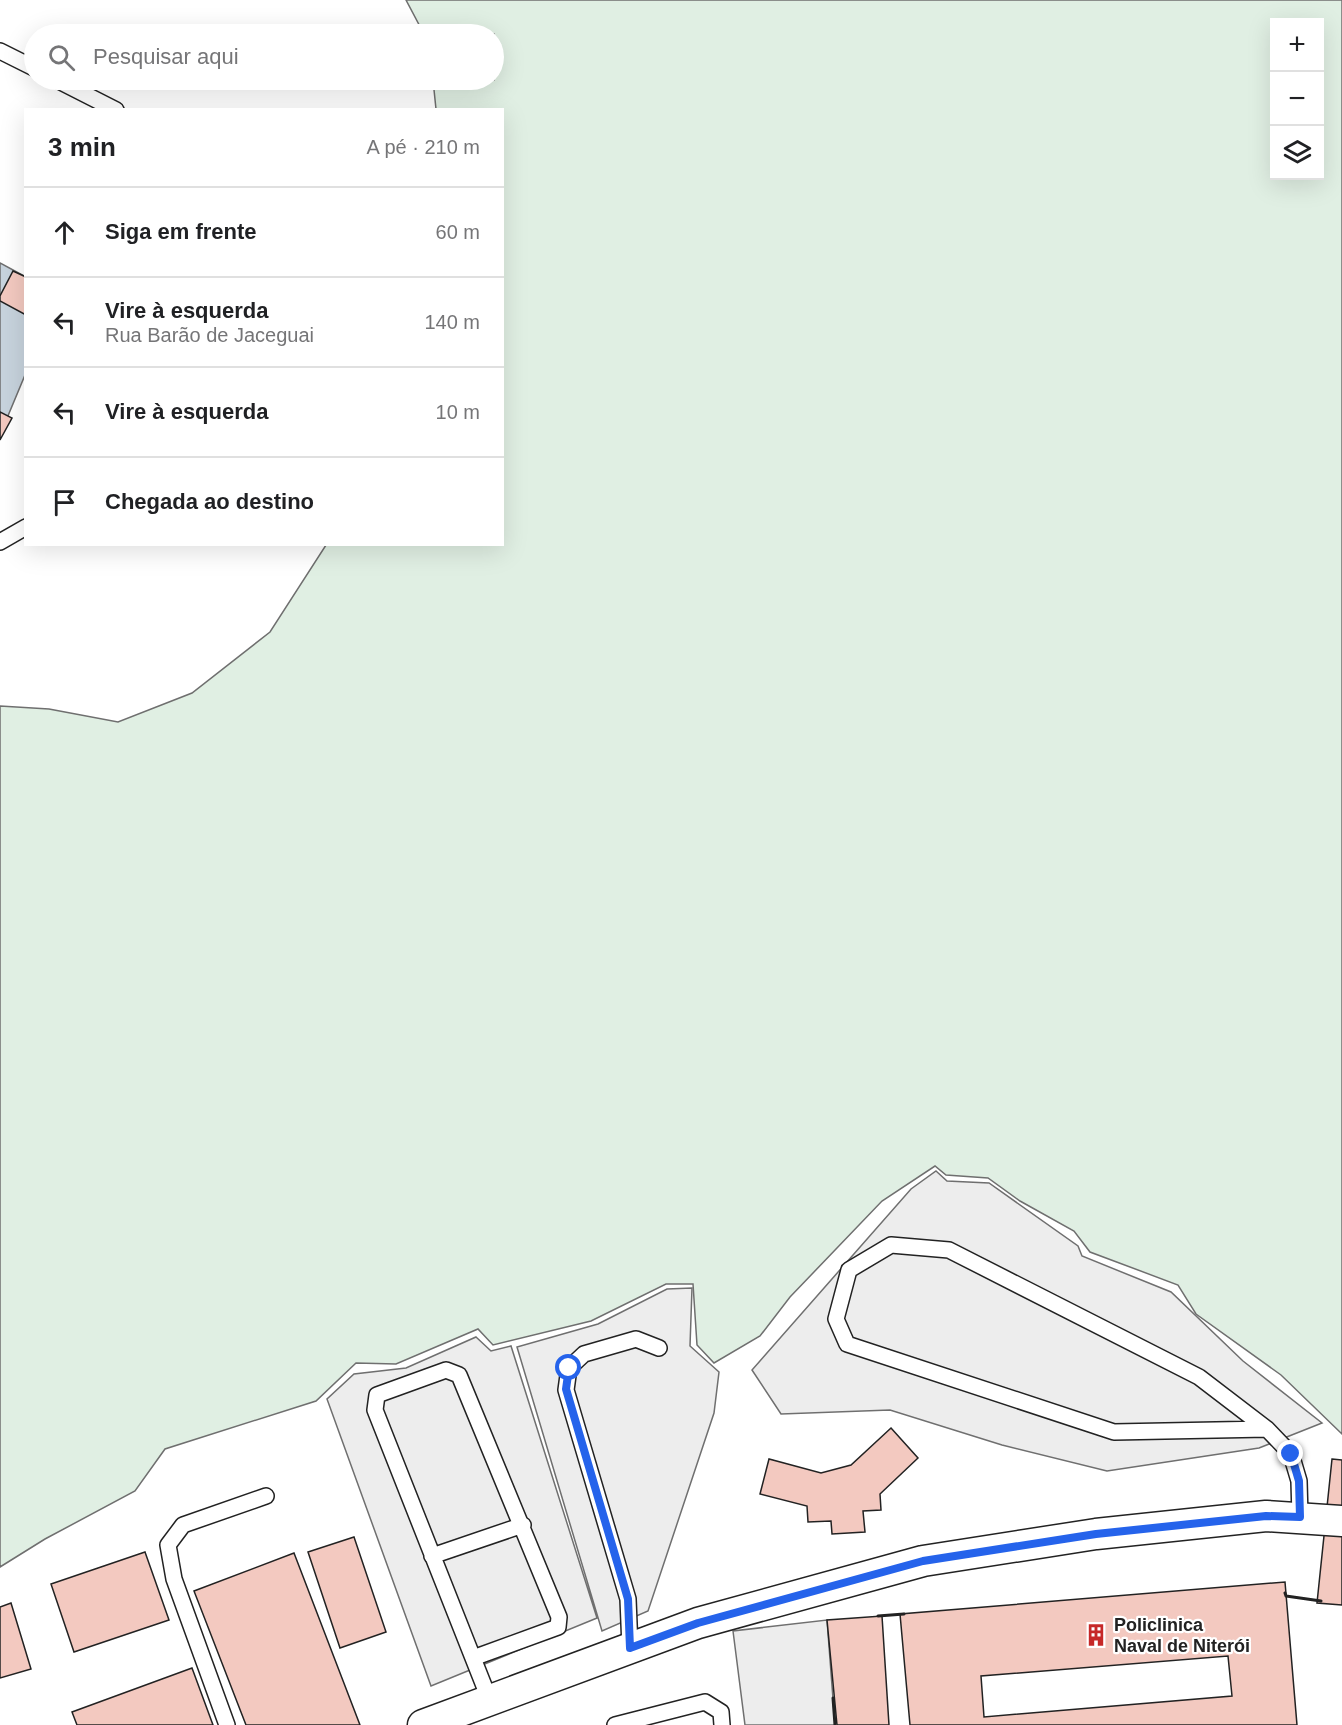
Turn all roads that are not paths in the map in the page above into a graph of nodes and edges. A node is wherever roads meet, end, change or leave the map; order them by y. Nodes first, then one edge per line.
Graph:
1 (0, 51) edge
2 (24, 63) edge
3 (77, 90) edge
4 (112, 108) edge
5 (24, 528) edge
6 (0, 542) edge
7 (659, 1348) dead end
8 (1267, 1430) junction
9 (266, 1496) dead end
10 (1300, 1517) junction
11 (1342, 1521) edge
12 (523, 1525) junction
13 (432, 1556) junction
14 (630, 1648) junction
15 (473, 1658) junction
16 (490, 1701) junction
17 (227, 1725) edge
18 (423, 1725) edge
19 (615, 1725) edge
20 (722, 1725) edge

1 - 2 lane
3 - 4 lane
5 - 6 lane
7 - 14 lane
8 - 8 lane
8 - 10 lane
9 - 17 lane
10 - 11 street
10 - 14 street
12 - 13 lane
12 - 13 lane
12 - 15 lane
13 - 15 lane
14 - 16 street
15 - 16 lane
16 - 18 street
19 - 20 lane

